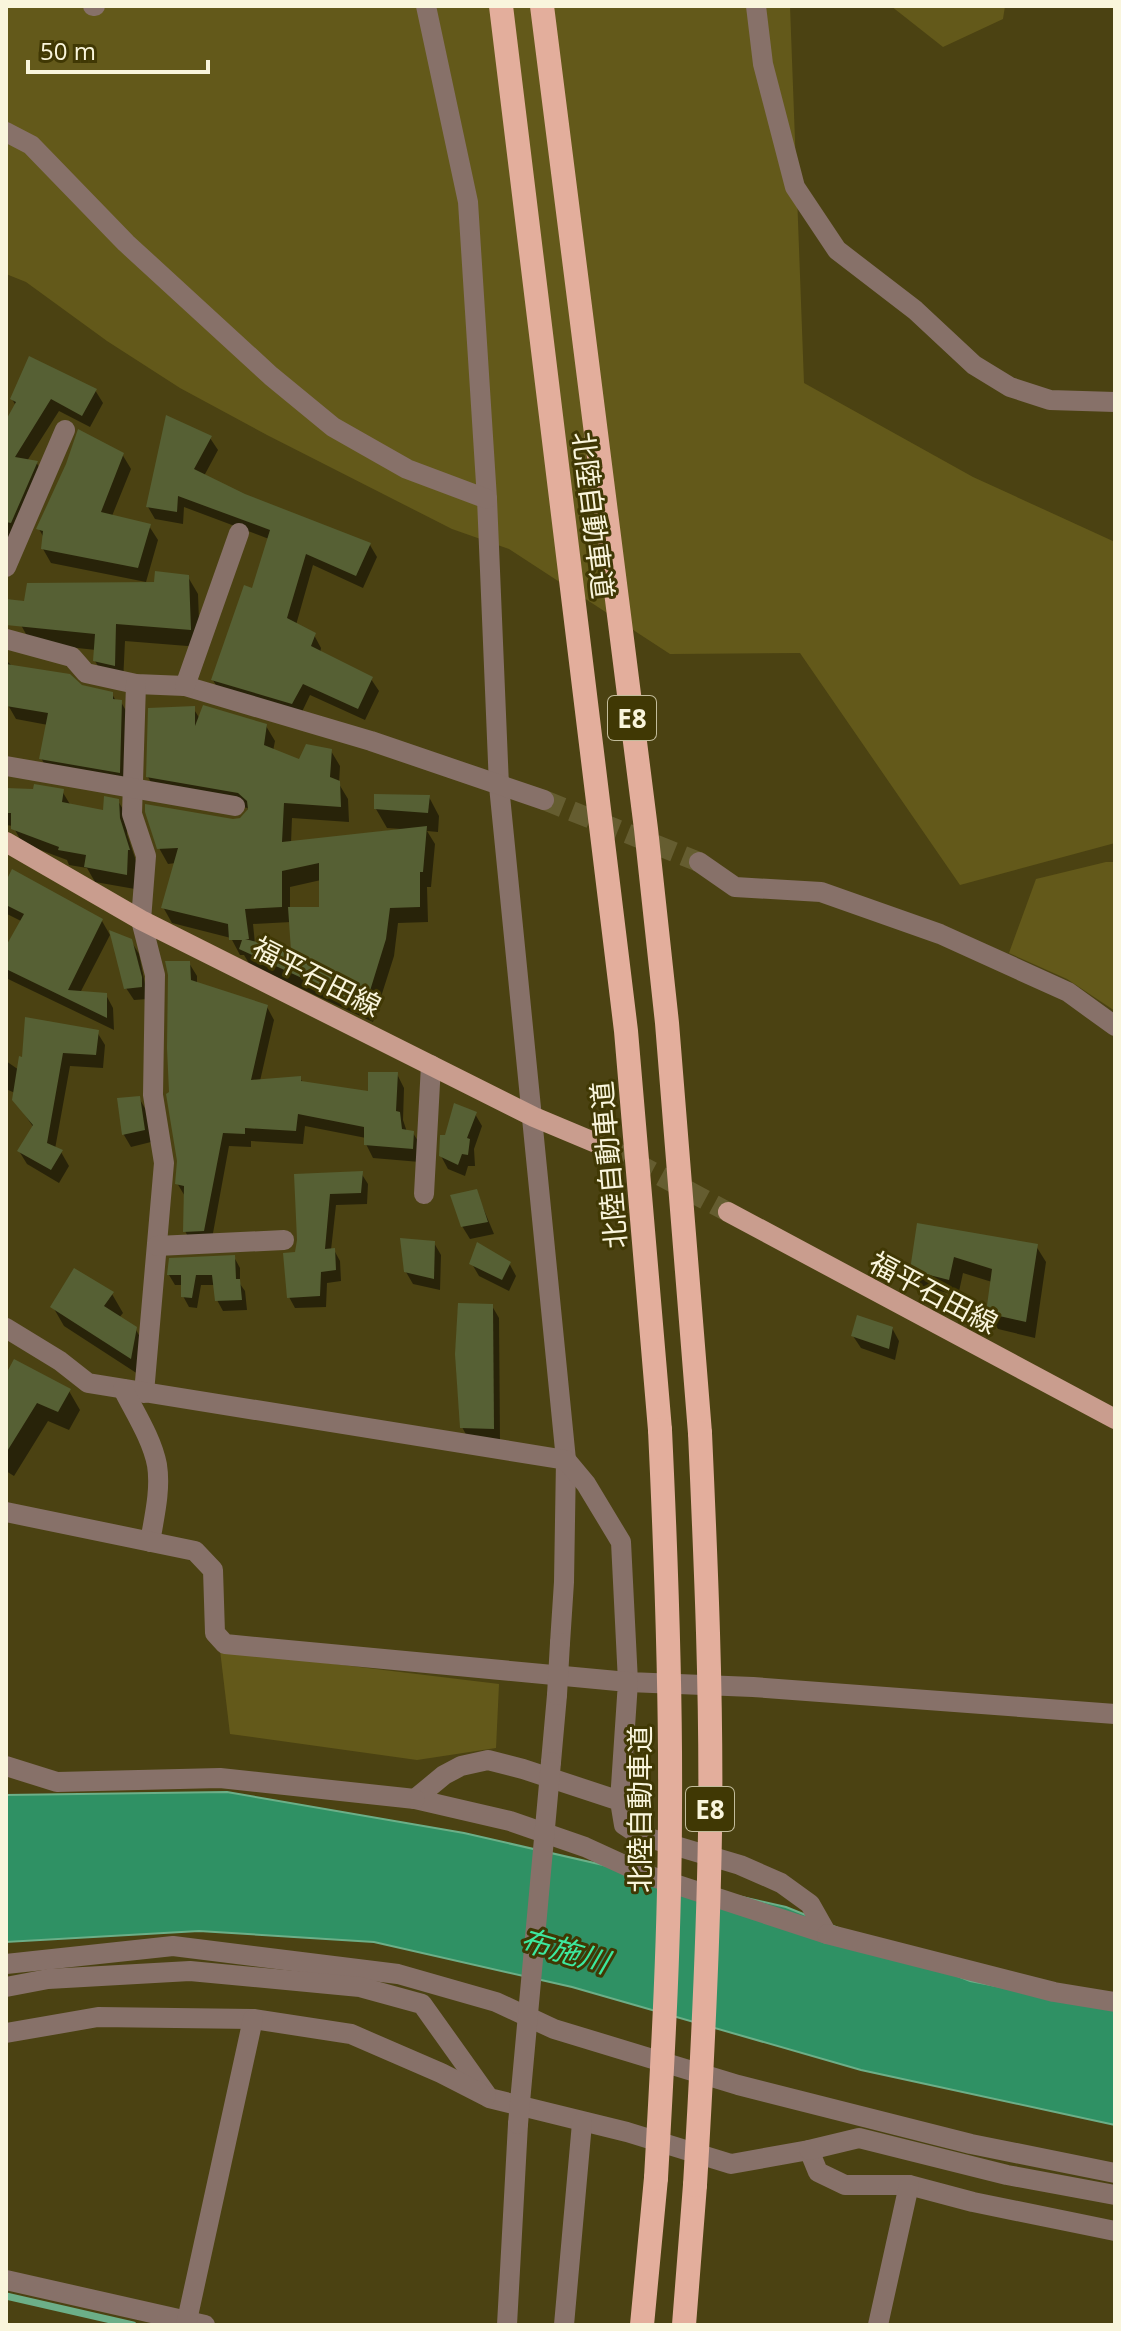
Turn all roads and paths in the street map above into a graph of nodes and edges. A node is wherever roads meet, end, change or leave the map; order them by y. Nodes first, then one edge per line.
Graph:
1 (426, 6) edge
2 (501, 6) edge
3 (542, 6) edge
4 (756, 6) edge
5 (6, 132) edge
6 (1115, 402) edge
7 (65, 430) dead end
8 (487, 499) junction
9 (239, 533) dead end
10 (6, 567) edge
11 (6, 639) edge
12 (136, 684) junction
13 (185, 686) junction
14 (6, 766) edge
15 (499, 786) junction
16 (132, 789) junction
17 (544, 800) tunnel mouth
18 (235, 806) dead end
19 (6, 842) edge
20 (699, 862) tunnel mouth
21 (141, 920) junction
22 (1115, 1026) edge
23 (431, 1065) junction
24 (534, 1117) junction
25 (608, 1148) tunnel mouth
26 (424, 1194) dead end
27 (728, 1212) tunnel mouth
28 (284, 1240) dead end
29 (157, 1246) junction
30 (6, 1328) edge
31 (123, 1389) junction
32 (144, 1393) junction
33 (1115, 1419) edge
34 (566, 1460) junction
35 (6, 1512) edge
36 (150, 1542) junction
37 (628, 1682) junction
38 (1115, 1714) edge
39 (6, 1766) edge
40 (415, 1799) junction
41 (620, 1801) junction
42 (827, 1934) junction
43 (6, 1964) edge
44 (6, 1987) edge
45 (1115, 2002) edge
46 (253, 2019) junction
47 (6, 2033) edge
48 (489, 2098) junction
49 (582, 2123) junction
50 (809, 2150) junction
51 (1115, 2173) edge
52 (909, 2185) junction
53 (1115, 2195) edge
54 (1115, 2231) edge
55 (6, 2280) edge
56 (193, 2324) edge
57 (507, 2325) edge
58 (564, 2325) edge
59 (642, 2325) edge
60 (684, 2325) edge
61 (878, 2325) edge

1 - 8 street
2 - 59 highway, 北陸自動車道 / E8, bridge
3 - 60 highway, 北陸自動車道 / E8, bridge
4 - 6 street
5 - 8 street
7 - 10 street
8 - 15 street
9 - 13 street
11 - 12 street
12 - 13 street
12 - 16 street
13 - 15 street
14 - 16 street
15 - 17 street
15 - 24 street
16 - 18 street
16 - 21 street
19 - 21 main road, 福平石田線
20 - 22 street
21 - 23 main road, 福平石田線
21 - 29 street
23 - 24 main road, 福平石田線
23 - 26 street
24 - 25 main road, 福平石田線
24 - 34 street
27 - 33 main road, 福平石田線
28 - 29 street
29 - 32 street
30 - 31 street
31 - 32 street
31 - 36 street
32 - 34 street
34 - 37 street
34 - 57 street, bridge
35 - 36 street
36 - 37 street
37 - 38 street
37 - 41 street
39 - 40 street
40 - 41 street
40 - 42 street
41 - 42 street
42 - 45 street
43 - 51 street
44 - 48 street
46 - 47 street
46 - 48 street
46 - 56 street
48 - 49 street
49 - 50 street
49 - 58 street
50 - 52 street
50 - 53 street
52 - 54 street
52 - 61 street
55 - 56 street

